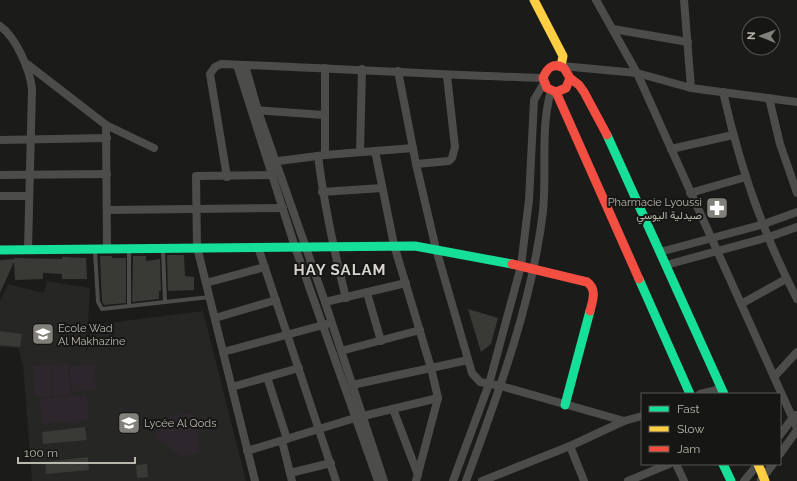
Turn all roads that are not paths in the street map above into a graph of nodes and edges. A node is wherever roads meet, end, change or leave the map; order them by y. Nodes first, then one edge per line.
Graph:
1 (534, 0) edge
2 (596, 0) edge
3 (684, 0) edge
4 (0, 26) edge
5 (613, 29) junction
6 (688, 42) junction
7 (26, 63) junction
8 (241, 65) junction
9 (561, 66) junction
10 (325, 68) junction
11 (362, 69) junction
12 (590, 70) junction
13 (398, 71) junction
14 (636, 73) junction
15 (447, 76) junction
16 (570, 78) junction
17 (543, 81) junction
18 (691, 88) junction
19 (553, 91) junction
20 (723, 92) junction
21 (769, 98) junction
22 (797, 102) edge
23 (255, 110) junction
24 (324, 115) junction
25 (106, 124) junction
26 (733, 136) junction
27 (107, 138) junction
28 (31, 139) junction
29 (0, 140) edge
30 (154, 148) dead end
31 (413, 148) junction
32 (671, 149) junction
33 (375, 151) junction
34 (360, 152) junction
35 (321, 155) junction
36 (272, 161) junction
37 (416, 164) junction
38 (29, 173) junction
39 (107, 174) junction
40 (0, 175) edge
41 (273, 175) junction
42 (227, 177) junction
43 (746, 177) junction
44 (382, 188) junction
45 (322, 192) junction
46 (690, 193) junction
47 (797, 193) edge
48 (0, 196) edge
49 (29, 196) junction
50 (283, 208) junction
51 (197, 209) junction
52 (107, 210) junction
53 (797, 212) edge
54 (764, 224) junction
55 (797, 227) edge
56 (769, 237) junction
57 (712, 238) junction
58 (394, 245) junction
59 (333, 246) junction
60 (162, 247) junction
61 (197, 247) junction
62 (258, 247) junction
63 (295, 247) junction
64 (305, 247) junction
65 (94, 248) junction
66 (107, 248) junction
67 (128, 248) junction
68 (28, 249) junction
69 (436, 249) junction
70 (0, 250) edge
71 (718, 251) junction
72 (660, 252) junction
73 (666, 265) junction
74 (521, 266) junction
75 (265, 267) junction
76 (533, 269) junction
77 (786, 279) junction
78 (406, 283) junction
79 (206, 284) junction
80 (367, 293) junction
81 (210, 297) junction
82 (346, 298) junction
83 (797, 299) edge
84 (276, 300) junction
85 (165, 302) junction
86 (326, 302) junction
87 (741, 304) junction
88 (129, 305) junction
89 (215, 318) junction
90 (332, 322) junction
91 (323, 325) junction
92 (420, 330) junction
93 (288, 334) junction
94 (381, 341) junction
95 (341, 351) junction
96 (223, 352) junction
97 (797, 352) edge
98 (468, 360) junction
99 (299, 368) junction
100 (431, 368) junction
101 (775, 376) junction
102 (267, 377) junction
103 (489, 384) junction
104 (352, 385) junction
105 (501, 386) junction
106 (232, 387) junction
107 (722, 391) edge
108 (690, 393) edge
109 (707, 393) edge
110 (438, 398) junction
111 (565, 405) junction
112 (393, 409) junction
113 (795, 415) edge
114 (641, 416) edge
115 (359, 417) junction
116 (624, 421) junction
117 (320, 429) junction
118 (797, 429) edge
119 (781, 434) edge
120 (285, 440) junction
121 (570, 446) junction
122 (247, 451) junction
123 (781, 453) edge
124 (331, 463) junction
125 (666, 465) edge
126 (676, 465) edge
127 (723, 465) edge
128 (757, 465) edge
129 (758, 465) edge
130 (771, 465) edge
131 (291, 477) edge
132 (417, 478) edge
133 (763, 480) edge
134 (255, 481) edge
135 (336, 481) edge
136 (378, 481) edge
137 (384, 481) edge
138 (453, 481) edge
139 (466, 481) edge
140 (482, 481) edge
141 (584, 481) edge
142 (628, 481) edge
143 (684, 481) edge
144 (731, 481) edge
145 (744, 481) edge

1 - 9 street
2 - 5 street
3 - 6 street
4 - 7 street
5 - 6 street
5 - 14 street
6 - 18 street
7 - 25 street
7 - 28 street
8 - 10 street
8 - 23 street
8 - 42 street
9 - 12 street
9 - 16 street
9 - 17 street
10 - 11 street
10 - 24 street
11 - 13 street
11 - 34 street
12 - 14 street
12 - 16 street
13 - 15 street
13 - 31 street
14 - 18 street
14 - 32 street
15 - 17 street
15 - 37 street
16 - 19 street
16 - 72 street
17 - 19 street
17 - 74 street
18 - 20 street
19 - 76 street
19 - 108 street
20 - 21 street
20 - 26 street
21 - 22 street
21 - 47 street
23 - 24 street
23 - 36 street
24 - 35 street
25 - 27 street
25 - 30 street
26 - 32 street
26 - 43 street
27 - 28 street
27 - 39 street
28 - 29 street
28 - 38 street
31 - 33 street
31 - 37 street
32 - 46 street
33 - 34 street
33 - 44 street
34 - 35 street
35 - 36 street
35 - 45 street
36 - 41 street
36 - 64 street
37 - 69 street
38 - 39 street
38 - 40 street
38 - 49 street
39 - 52 street
41 - 42 street
41 - 50 street
42 - 51 street
43 - 46 street
43 - 54 street
44 - 45 street
44 - 58 street
45 - 59 street
46 - 57 street
48 - 49 street
49 - 68 street
50 - 51 street
50 - 63 street
51 - 52 street
51 - 61 street
52 - 66 street
53 - 54 street
54 - 56 street
54 - 57 street
55 - 56 street
56 - 71 street
56 - 77 street
57 - 71 street
57 - 72 street
58 - 59 street
58 - 69 street
58 - 78 street
59 - 64 street
59 - 82 street
60 - 61 street
60 - 67 street
60 - 85 lane
61 - 62 street
61 - 79 street
62 - 63 street
62 - 75 street
63 - 64 street
63 - 91 street
64 - 86 street
65 - 66 street
65 - 68 street
65 - 88 lane
66 - 67 street
67 - 88 lane
68 - 70 street
69 - 74 street
69 - 98 street
71 - 73 street
71 - 87 street
72 - 73 street
73 - 107 street
74 - 76 street
74 - 103 street
75 - 79 street
75 - 84 street
76 - 105 street
76 - 111 street
77 - 83 street
77 - 87 street
78 - 80 street
78 - 92 street
79 - 81 street
80 - 82 street
80 - 94 street
81 - 85 lane
81 - 89 street
82 - 86 street
84 - 89 street
84 - 93 street
85 - 88 lane
86 - 90 street
87 - 101 street
89 - 96 street
90 - 91 street
90 - 95 street
91 - 93 street
91 - 115 street
92 - 94 street
92 - 100 street
93 - 96 street
93 - 99 street
94 - 95 street
95 - 104 street
96 - 106 street
97 - 101 street
98 - 100 street
98 - 103 street
99 - 102 street
99 - 117 street
100 - 104 street
100 - 110 street
101 - 113 street
102 - 106 street
102 - 120 street
103 - 105 street
103 - 138 street
104 - 115 street
105 - 111 street
105 - 139 street
106 - 122 street
107 - 109 street
110 - 112 street
110 - 132 street
111 - 116 street
112 - 115 street
112 - 132 street
113 - 118 street
113 - 119 street
114 - 116 street
115 - 117 street
115 - 136 street
115 - 137 street
116 - 121 street
117 - 120 street
117 - 124 street
118 - 123 street
120 - 122 street
120 - 131 street
121 - 140 street
121 - 141 street
122 - 134 street
124 - 131 street
124 - 135 street
125 - 142 street
126 - 143 street
127 - 144 street
128 - 145 street
129 - 133 street
130 - 133 street

